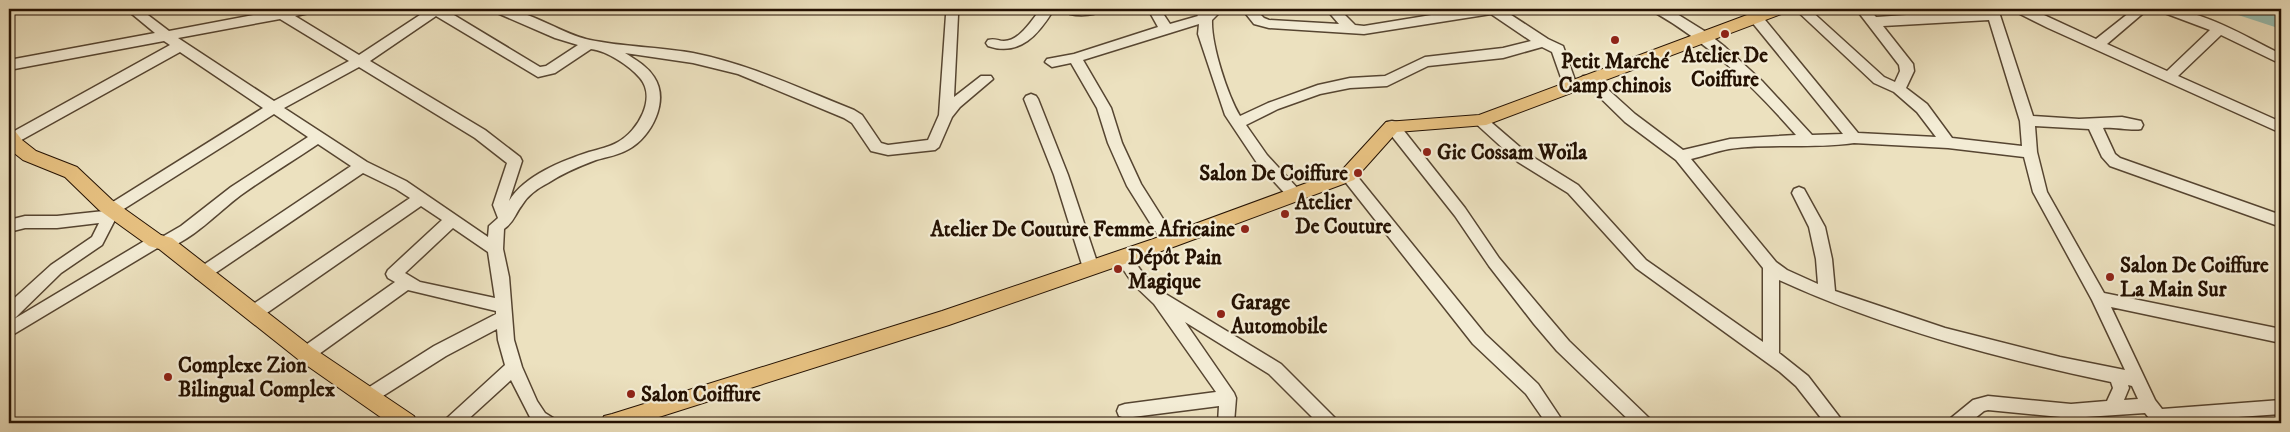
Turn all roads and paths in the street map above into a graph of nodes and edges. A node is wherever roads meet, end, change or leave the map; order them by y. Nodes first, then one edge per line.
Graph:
1 (132, 9) edge
2 (309, 9) edge
3 (437, 9) edge
4 (500, 9) edge
5 (956, 9) edge
6 (1048, 9) edge
7 (1097, 9) edge
8 (1154, 9) edge
9 (1217, 9) edge
10 (1248, 9) edge
11 (1332, 9) edge
12 (1493, 9) edge
13 (1659, 9) edge
14 (1778, 9) edge
15 (1801, 9) edge
16 (1862, 9) edge
17 (2021, 9) edge
18 (2142, 9) edge
19 (2167, 9) edge
20 (278, 11) edge
21 (1075, 11) dead end
22 (1992, 12) edge
23 (1202, 14) edge
24 (1756, 18) junction
25 (1873, 22) junction
26 (1166, 29) junction
27 (2219, 29) junction
28 (1351, 30) junction
29 (167, 35) junction
30 (1704, 37) junction
31 (1543, 42) junction
32 (993, 43) dead end
33 (595, 44) junction
34 (180, 46) junction
35 (2098, 46) junction
36 (1075, 58) junction
37 (361, 60) junction
38 (2281, 60) edge
39 (1052, 62) dead end
40 (9, 65) edge
41 (2169, 77) junction
42 (986, 79) dead end
43 (1588, 79) junction
44 (1570, 86) junction
45 (1899, 89) junction
46 (1031, 98) dead end
47 (275, 107) junction
48 (946, 114) junction
49 (2027, 120) junction
50 (1480, 121) junction
51 (1236, 123) junction
52 (2094, 124) junction
53 (2136, 125) dead end
54 (1392, 126) junction
55 (2281, 128) edge
56 (10, 138) edge
57 (319, 138) junction
58 (1854, 138) junction
59 (1808, 140) junction
60 (1948, 143) junction
61 (2030, 152) junction
62 (1681, 156) junction
63 (362, 166) junction
64 (1348, 176) junction
65 (1799, 193) dead end
66 (1295, 195) junction
67 (420, 199) junction
68 (113, 209) junction
69 (506, 220) junction
70 (451, 221) junction
71 (2281, 221) edge
72 (9, 226) edge
73 (1169, 241) junction
74 (160, 242) junction
75 (495, 249) junction
76 (1123, 257) junction
77 (1771, 266) junction
78 (1091, 268) junction
79 (202, 274) junction
80 (407, 282) junction
81 (1827, 295) junction
82 (1158, 298) junction
83 (2099, 298) junction
84 (255, 312) junction
85 (503, 312) junction
86 (9, 314) edge
87 (9, 330) edge
88 (2281, 336) edge
89 (306, 354) junction
90 (1771, 356) junction
91 (514, 367) junction
92 (2117, 376) junction
93 (2137, 380) junction
94 (369, 396) junction
95 (1228, 398) junction
96 (2281, 407) edge
97 (2112, 408) junction
98 (1125, 411) dead end
99 (2156, 415) edge
100 (406, 423) edge
101 (453, 423) edge
102 (548, 423) edge
103 (613, 423) edge
104 (1226, 423) edge
105 (1328, 423) edge
106 (1556, 423) edge
107 (1643, 423) edge
108 (1835, 423) edge
109 (1957, 423) edge

1 - 29 street
2 - 20 street
3 - 33 street
3 - 37 street
4 - 33 street
5 - 48 street
6 - 32 street
7 - 21 street
8 - 26 street
9 - 23 street
10 - 28 street
11 - 28 street
12 - 28 street
12 - 31 street
13 - 30 street
14 - 24 main road
15 - 45 street
16 - 25 street
17 - 35 street
18 - 35 street
19 - 27 street
20 - 29 street
20 - 37 street
22 - 25 street
22 - 49 street
23 - 26 street
23 - 51 street
24 - 30 main road
24 - 58 street
25 - 45 street
26 - 36 street
27 - 38 street
27 - 41 street
29 - 34 street
29 - 40 street
30 - 43 main road
30 - 59 street
31 - 44 street
31 - 51 street
33 - 48 street
33 - 69 street
34 - 47 street
34 - 56 street
35 - 41 street
36 - 39 street
36 - 73 street
37 - 47 street
37 - 69 street
41 - 55 street
42 - 48 street
43 - 44 main road
43 - 62 street
44 - 50 main road
45 - 60 street
46 - 78 street
47 - 57 street
47 - 68 street
49 - 52 street
49 - 61 street
50 - 54 main road
50 - 90 street
51 - 66 street
52 - 53 street
52 - 71 street
54 - 64 main road
54 - 107 street
56 - 68 main road
57 - 63 street
57 - 74 street
58 - 59 street
58 - 60 street
59 - 62 street
60 - 61 street
61 - 83 street
62 - 77 street
63 - 67 street
63 - 79 street
64 - 66 main road
64 - 106 street
65 - 81 street
66 - 73 main road
67 - 70 street
67 - 84 street
68 - 72 street
68 - 74 main road
68 - 86 street
69 - 75 street
70 - 75 street
70 - 80 street
73 - 76 main road
74 - 79 main road
74 - 87 street
75 - 85 street
76 - 78 main road
76 - 82 street
77 - 81 street
77 - 90 street
78 - 103 main road
79 - 84 main road
80 - 85 street
80 - 89 street
81 - 92 street
82 - 95 street
82 - 105 street
83 - 88 street
83 - 93 street
84 - 89 main road
85 - 91 street
85 - 94 street
89 - 94 main road
90 - 108 street
91 - 101 street
91 - 102 street
92 - 93 street
92 - 97 street
93 - 99 street
94 - 100 main road
95 - 98 street
95 - 104 street
96 - 99 street
97 - 99 street
97 - 109 street

